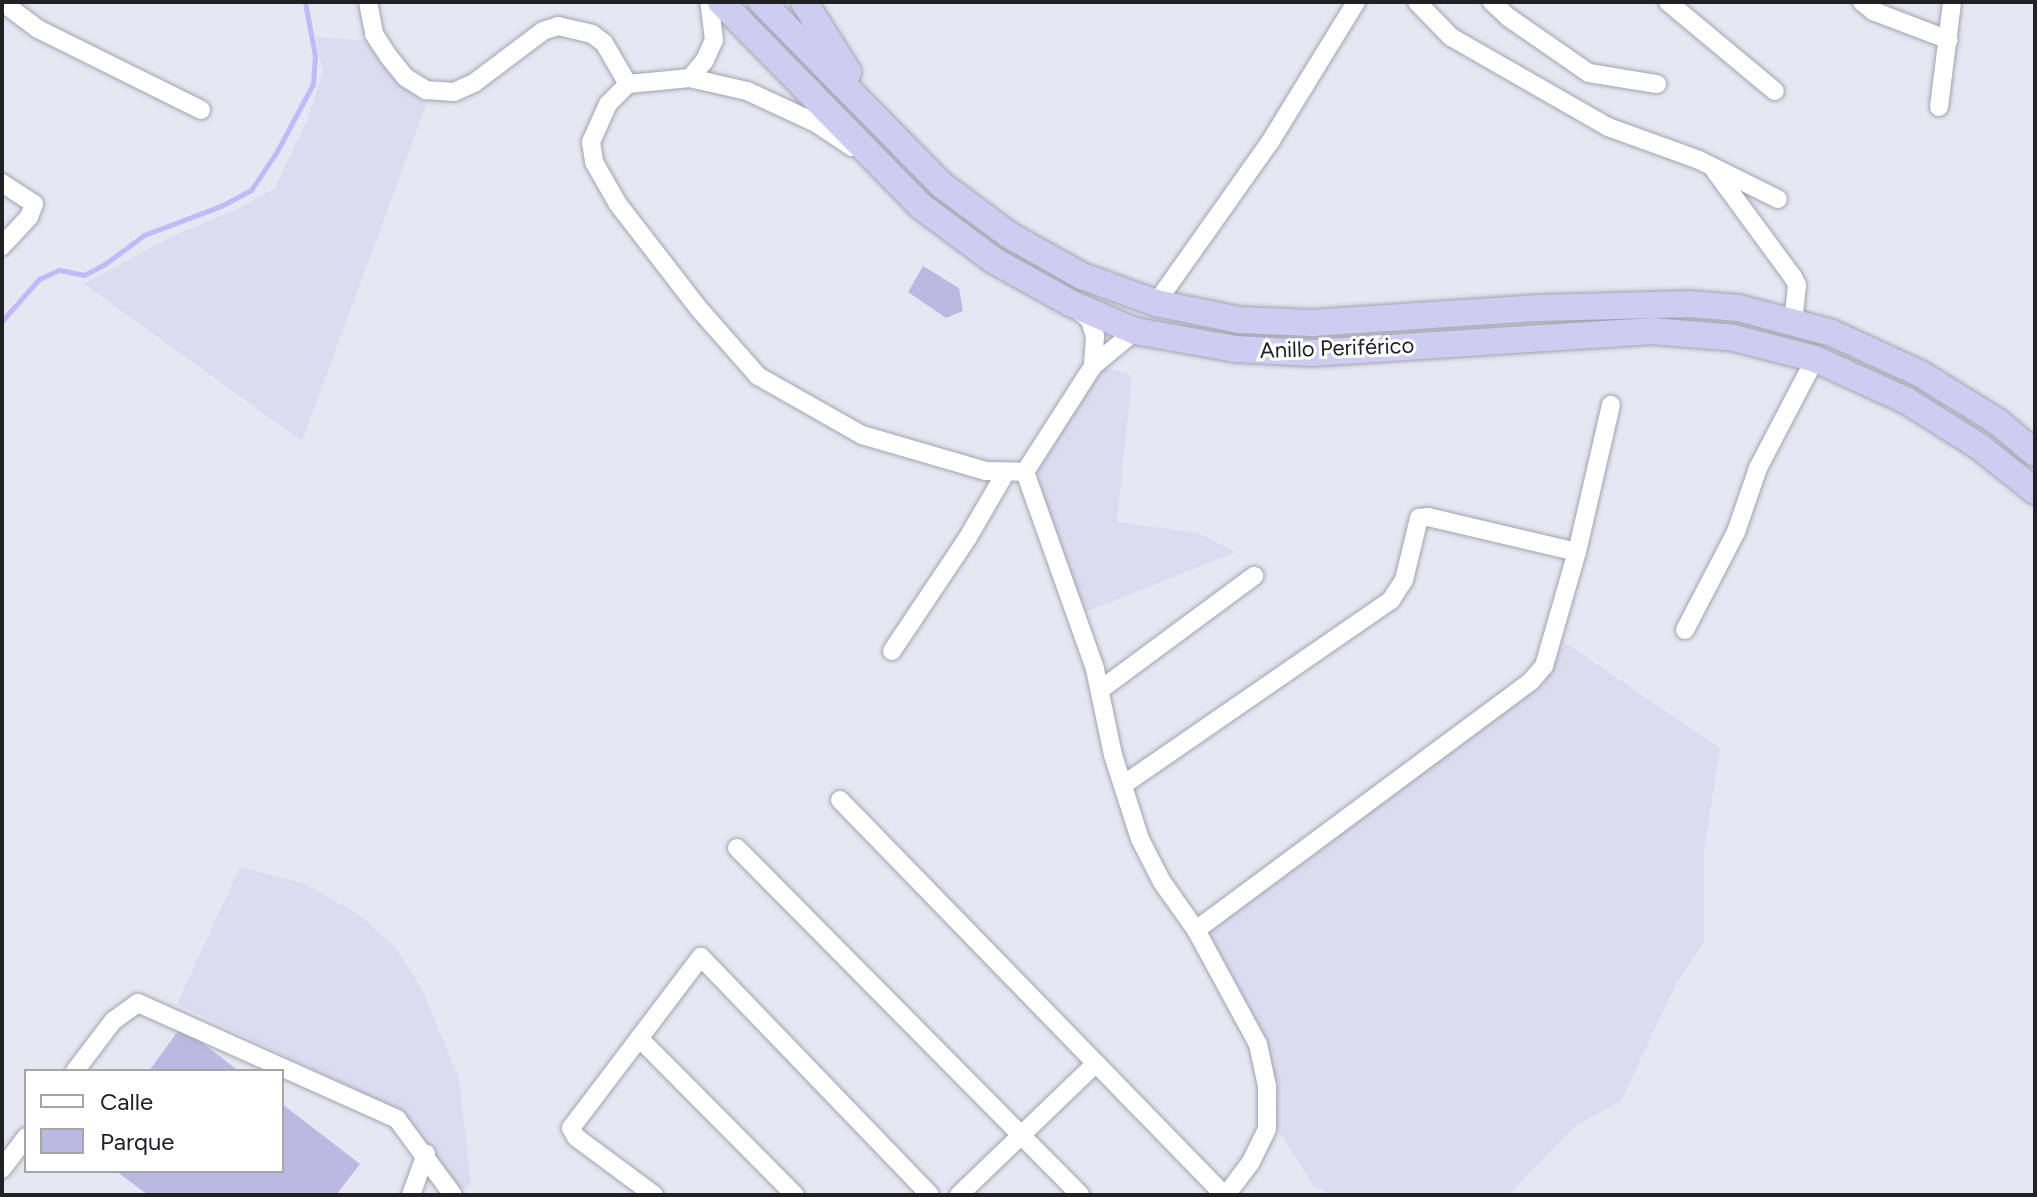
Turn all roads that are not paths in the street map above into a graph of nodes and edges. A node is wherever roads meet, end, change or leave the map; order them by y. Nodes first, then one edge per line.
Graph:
1 (2, 2) edge
2 (368, 2) edge
3 (709, 2) edge
4 (721, 2) edge
5 (762, 2) edge
6 (804, 2) edge
7 (1356, 2) edge
8 (1417, 2) edge
9 (1492, 2) edge
10 (1668, 2) edge
11 (1862, 2) edge
12 (1952, 2) edge
13 (1949, 40) junction
14 (690, 78) junction
15 (628, 84) junction
16 (1657, 84) dead end
17 (1775, 91) dead end
18 (1939, 107) dead end
19 (201, 110) dead end
20 (886, 128) junction
21 (881, 166) junction
22 (1713, 169) junction
23 (2, 183) edge
24 (1778, 199) dead end
25 (2, 246) edge
26 (1070, 303) junction
27 (1156, 303) junction
28 (1793, 323) junction
29 (1135, 331) junction
30 (1815, 359) junction
31 (1093, 366) junction
32 (1611, 405) dead end
33 (2035, 453) edge
34 (1006, 472) junction
35 (1025, 472) junction
36 (2035, 491) edge
37 (1577, 552) junction
38 (1254, 576) dead end
39 (1685, 630) dead end
40 (892, 651) dead end
41 (1100, 690) junction
42 (1123, 785) junction
43 (840, 800) dead end
44 (737, 848) dead end
45 (1196, 930) junction
46 (639, 1038) junction
47 (1096, 1063) junction
48 (77, 1069) edge
49 (1021, 1134) junction
50 (24, 1140) edge
51 (426, 1154) junction
52 (2, 1169) edge
53 (411, 1195) edge
54 (453, 1195) edge
55 (654, 1195) edge
56 (795, 1195) edge
57 (930, 1195) edge
58 (959, 1195) edge
59 (1080, 1195) edge
60 (1225, 1195) edge

1 - 19 street
2 - 15 street
3 - 14 street
4 - 21 highway, Anillo Periférico
5 - 20 highway, Anillo Periférico
6 - 20 highway
7 - 27 street
8 - 22 street
9 - 16 street
10 - 17 street
11 - 13 street
12 - 13 street
13 - 18 street
14 - 15 street
14 - 21 street
15 - 34 street
20 - 27 highway, Anillo Periférico
21 - 26 highway, Anillo Periférico
22 - 24 street
22 - 28 street
23 - 25 street
26 - 29 highway, Anillo Periférico
26 - 31 street
27 - 28 highway, Anillo Periférico
28 - 33 highway, Anillo Periférico
29 - 30 highway, Anillo Periférico
29 - 31 street
30 - 36 highway, Anillo Periférico
30 - 39 street
31 - 35 street
32 - 37 street
34 - 35 street
34 - 40 street
35 - 41 street
37 - 42 street
37 - 45 street
38 - 41 street
41 - 42 street
42 - 45 street
43 - 47 street
44 - 49 street
45 - 60 street
46 - 55 street
46 - 56 street
46 - 57 street
47 - 49 street
47 - 60 street
48 - 51 street
49 - 58 street
49 - 59 street
50 - 52 street
51 - 53 street
51 - 54 street

